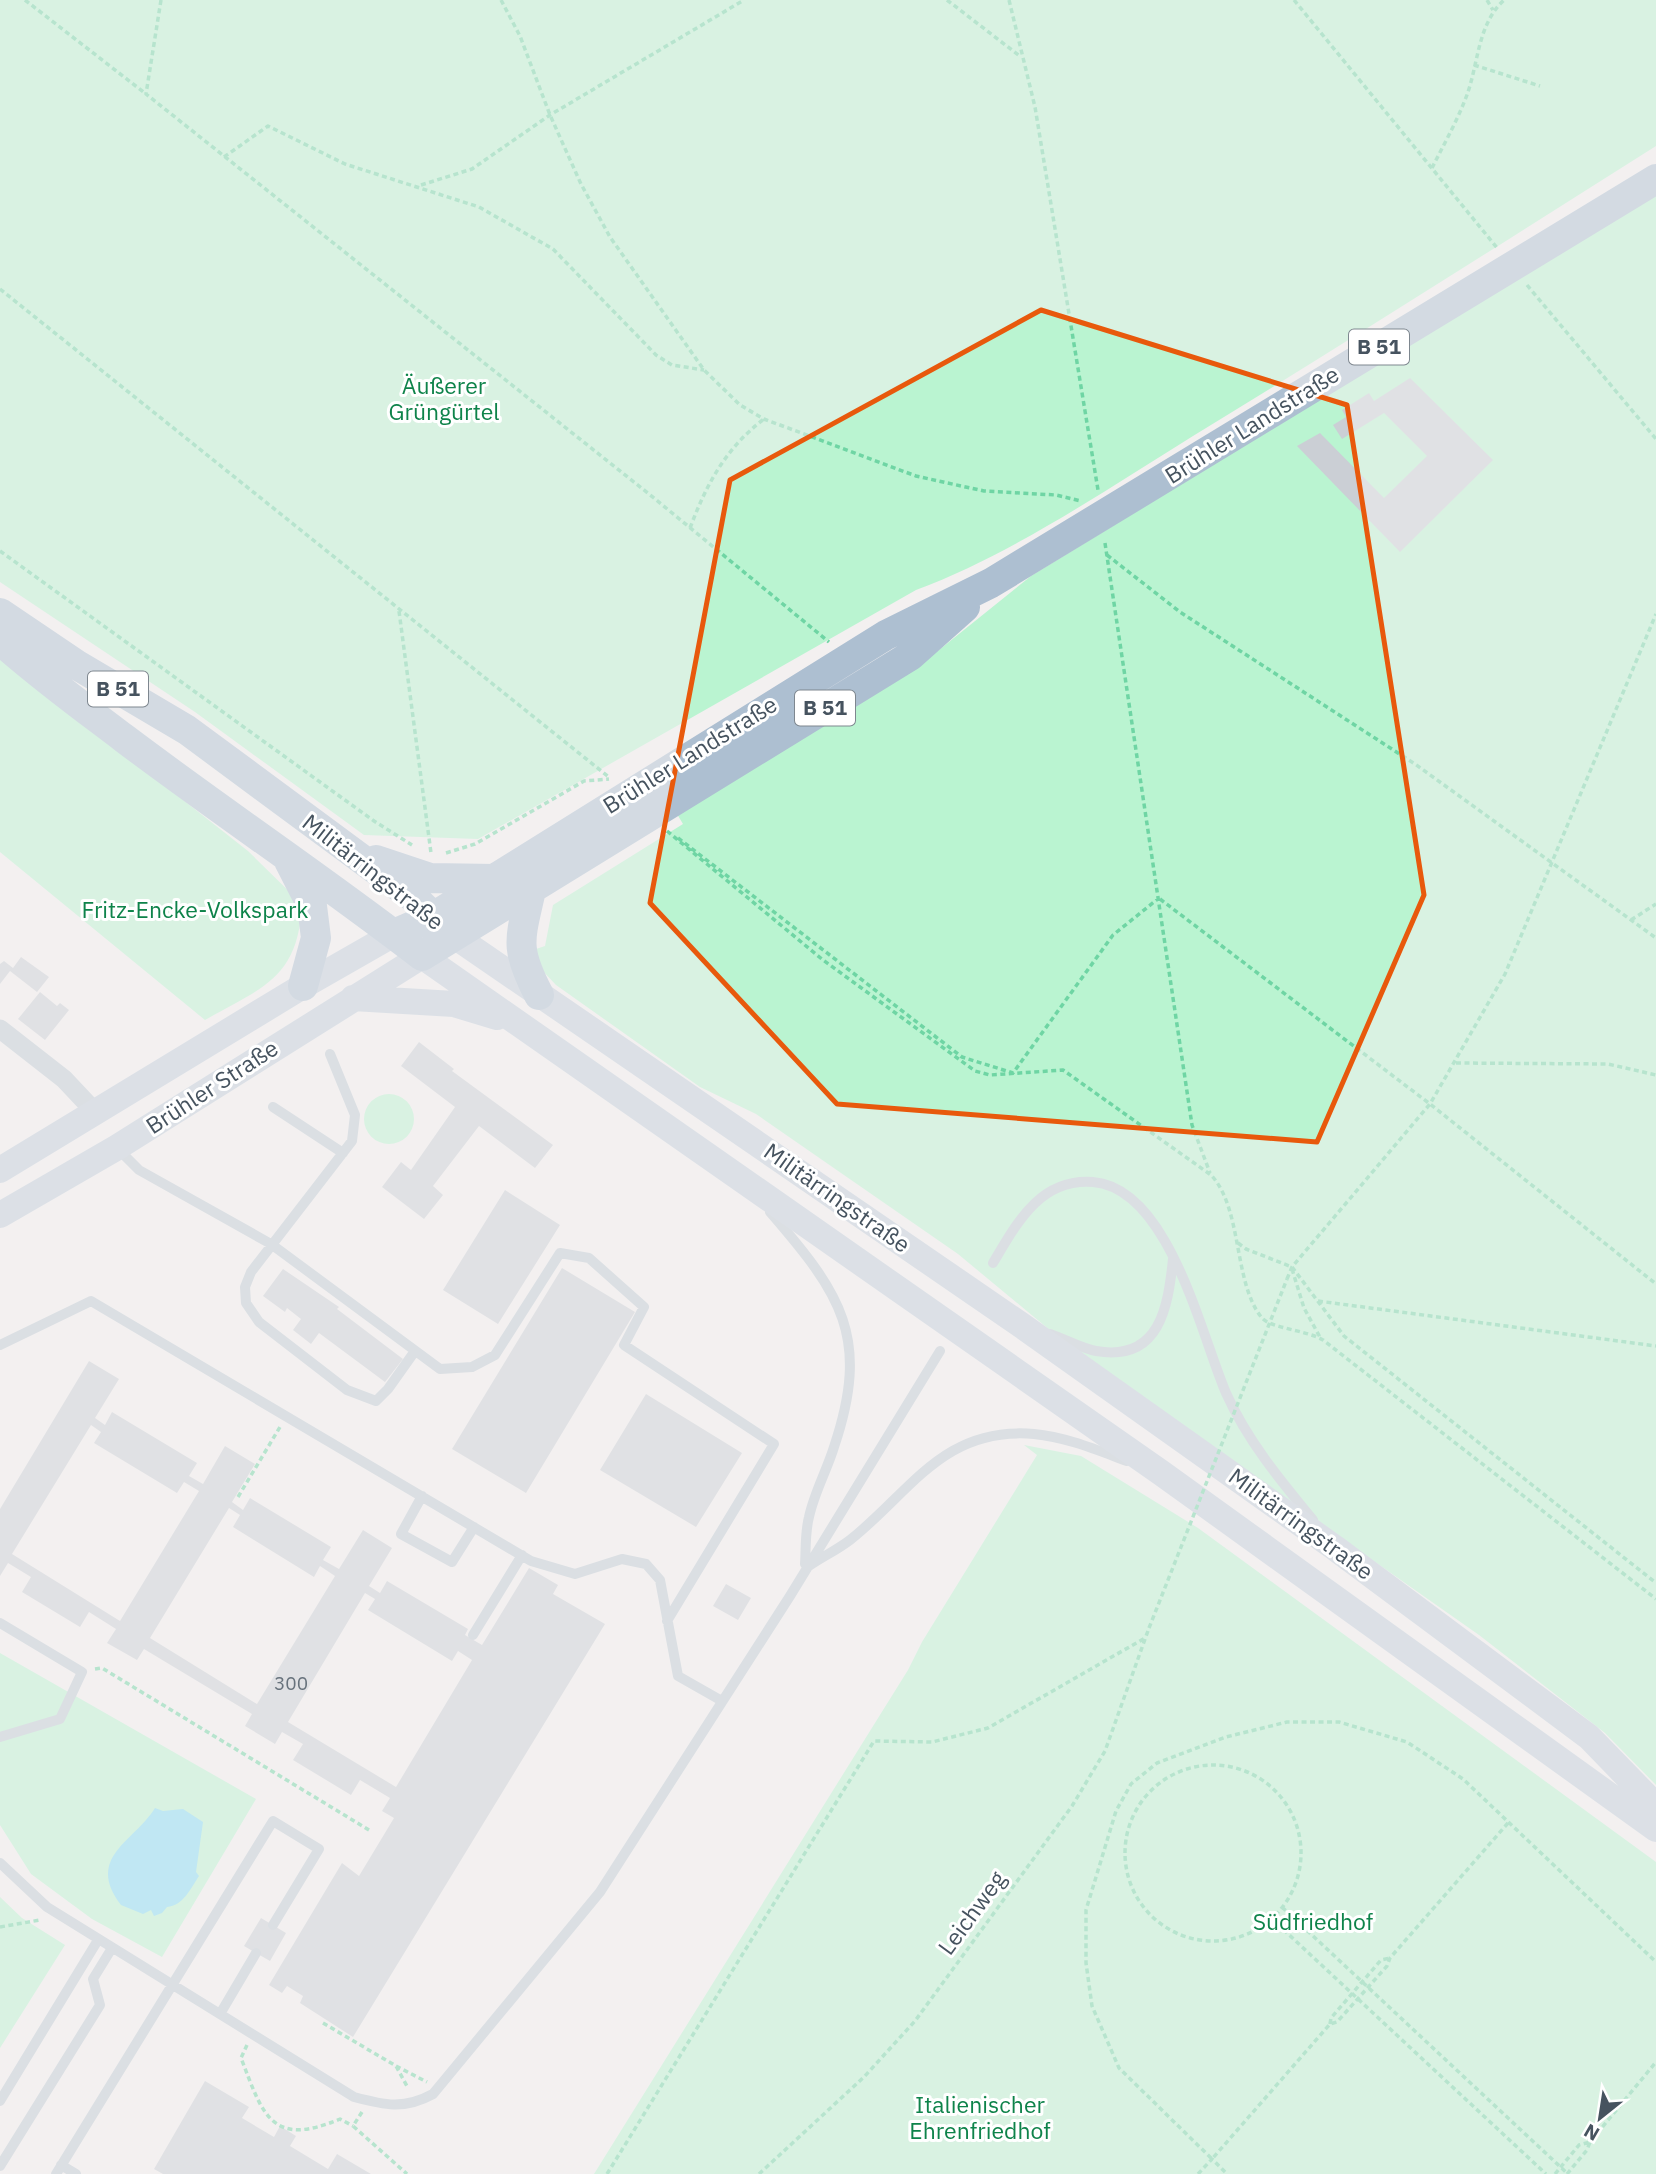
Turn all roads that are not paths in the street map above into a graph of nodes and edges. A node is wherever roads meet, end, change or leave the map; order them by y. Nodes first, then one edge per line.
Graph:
1 (1656, 179) edge
2 (991, 583) junction
3 (0, 613) edge
4 (0, 640) edge
5 (350, 851) junction
6 (288, 858) junction
7 (495, 879) junction
8 (531, 890) junction
9 (443, 926) junction
10 (394, 934) junction
11 (422, 956) junction
12 (303, 986) junction
13 (539, 995) junction
14 (353, 998) junction
15 (519, 1023) junction
16 (0, 1029) edge
17 (330, 1054) dead end
18 (273, 1107) dead end
19 (96, 1113) junction
20 (116, 1148) junction
21 (343, 1153) junction
22 (0, 1170) edge
23 (747, 1185) junction
24 (3, 1209) edge
25 (271, 1244) junction
26 (1173, 1258) junction
27 (993, 1263) dead end
28 (1021, 1325) junction
29 (0, 1345) edge
30 (415, 1351) junction
31 (940, 1351) dead end
32 (1160, 1472) junction
33 (422, 1496) junction
34 (474, 1527) junction
35 (1335, 1548) junction
36 (522, 1555) junction
37 (805, 1568) junction
38 (667, 1621) junction
39 (0, 1623) edge
40 (473, 1635) dead end
41 (722, 1701) junction
42 (0, 1737) edge
43 (1656, 1806) edge
44 (1656, 1829) edge
45 (0, 1863) edge
46 (273, 1925) dead end
47 (98, 1940) junction
48 (112, 1948) junction
49 (256, 1953) dead end
50 (173, 1985) junction
51 (220, 2014) junction
52 (0, 2101) edge
53 (0, 2166) edge
54 (58, 2169) edge
55 (76, 2174) edge

1 - 2 main road, Brühler Landstraße / B 51
2 - 7 main road, Brühler Landstraße / B 51
2 - 8 main road, Brühler Landstraße / B 51
3 - 5 main road, Militärringstraße / B 51
4 - 6 main road, Militärringstraße / B 51
5 - 7 main road, B 51
5 - 9 main road, Militärringstraße / B 51
6 - 10 main road, Militärringstraße / B 51
6 - 12 main road, B 51
7 - 9 main road, Brühler Landstraße / B 51
8 - 9 main road, Brühler Landstraße / B 51
8 - 13 main road
9 - 10 main road, Brühler Landstraße / B 51
9 - 11 main road, Brühler Landstraße / B 51
9 - 13 main road, Militärringstraße
10 - 11 main road, Militärringstraße / B 51
10 - 12 main road, Brühler Straße
11 - 14 main road, Brühler Straße
11 - 15 main road, Militärringstraße
12 - 19 main road, Brühler Straße
13 - 28 main road, Militärringstraße
14 - 15 main road
14 - 20 main road, Brühler Straße
15 - 23 main road, Militärringstraße
16 - 19 street
17 - 21 lane
18 - 21 lane
19 - 20 main road
19 - 22 main road, Brühler Straße
20 - 24 main road, Brühler Straße
20 - 25 lane
21 - 25 lane
23 - 32 main road, Militärringstraße
23 - 37 lane
25 - 30 lane
25 - 30 lane
26 - 27 lane
26 - 28 lane
26 - 35 lane
28 - 35 main road, Militärringstraße
29 - 33 lane
30 - 38 lane
31 - 37 lane
32 - 37 lane
32 - 44 main road, Militärringstraße
33 - 34 lane
33 - 34 lane
34 - 36 lane
35 - 43 main road, Militärringstraße
36 - 38 lane
36 - 40 lane
37 - 41 lane
38 - 41 lane
39 - 42 lane
41 - 51 lane
45 - 47 lane
46 - 50 lane
47 - 48 lane
47 - 52 lane
48 - 50 lane
48 - 53 lane
49 - 51 lane
50 - 51 lane
50 - 54 lane
54 - 55 lane

